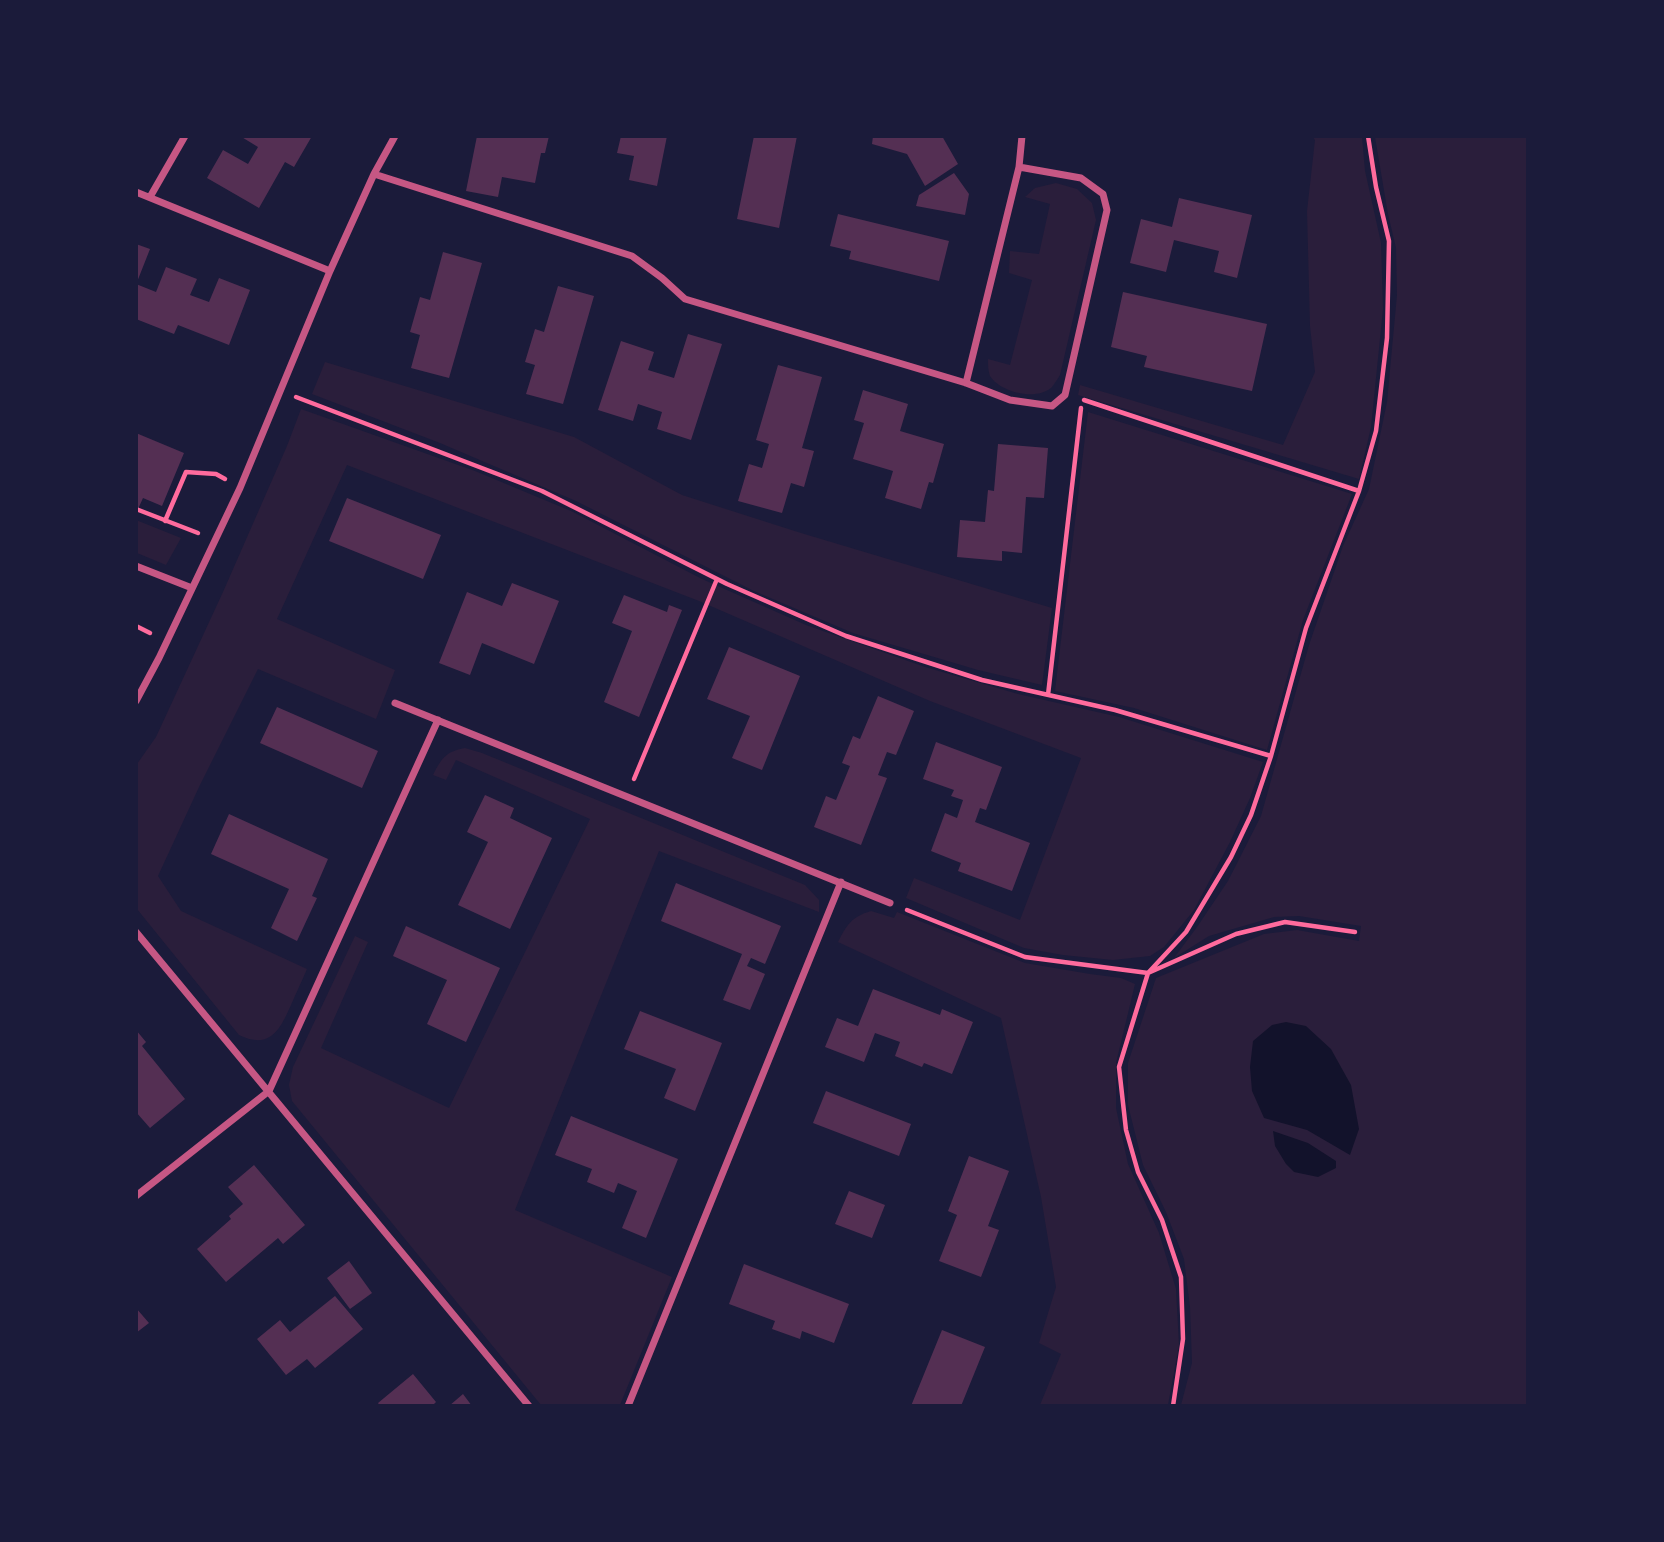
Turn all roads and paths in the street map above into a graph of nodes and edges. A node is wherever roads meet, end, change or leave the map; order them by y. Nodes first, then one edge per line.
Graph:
1 (185, 136) edge
2 (395, 136) edge
3 (1022, 136) edge
4 (1368, 136) edge
5 (1019, 167) junction
6 (374, 174) junction
7 (136, 192) edge
8 (150, 197) junction
9 (330, 271) junction
10 (966, 383) junction
11 (280, 390) junction
12 (1065, 395) junction
13 (1083, 400) junction
14 (240, 488) junction
15 (1359, 491) junction
16 (136, 509) edge
17 (165, 521) junction
18 (215, 540) junction
19 (136, 566) edge
20 (717, 579) junction
21 (192, 588) junction
22 (1048, 695) junction
23 (136, 701) edge
24 (395, 703) dead end
25 (438, 720) junction
26 (1271, 756) junction
27 (627, 796) junction
28 (841, 883) junction
29 (890, 903) joint
30 (136, 932) edge
31 (1354, 932) dead end
32 (1148, 973) junction
33 (269, 1091) junction
34 (136, 1196) edge
35 (529, 1405) edge
36 (628, 1405) edge
37 (1173, 1405) edge

1 - 8 street
2 - 6 street
3 - 5 street
4 - 15 path
5 - 10 street
5 - 12 street
6 - 9 street
6 - 10 street
7 - 8 street
8 - 9 street
9 - 11 street
10 - 12 street
11 - 14 street
11 - 20 path
12 - 13 path
13 - 15 path
13 - 22 path
14 - 17 path
14 - 18 street
15 - 26 path
16 - 17 path
17 - 18 path
18 - 21 street
19 - 21 street
20 - 22 path
20 - 27 path
21 - 23 street
22 - 26 path
24 - 25 street
25 - 27 street
25 - 33 street
26 - 32 path
27 - 28 street
28 - 29 street
28 - 36 street
29 - 32 path
30 - 33 street
31 - 32 path
32 - 37 path
33 - 34 street
33 - 35 street

